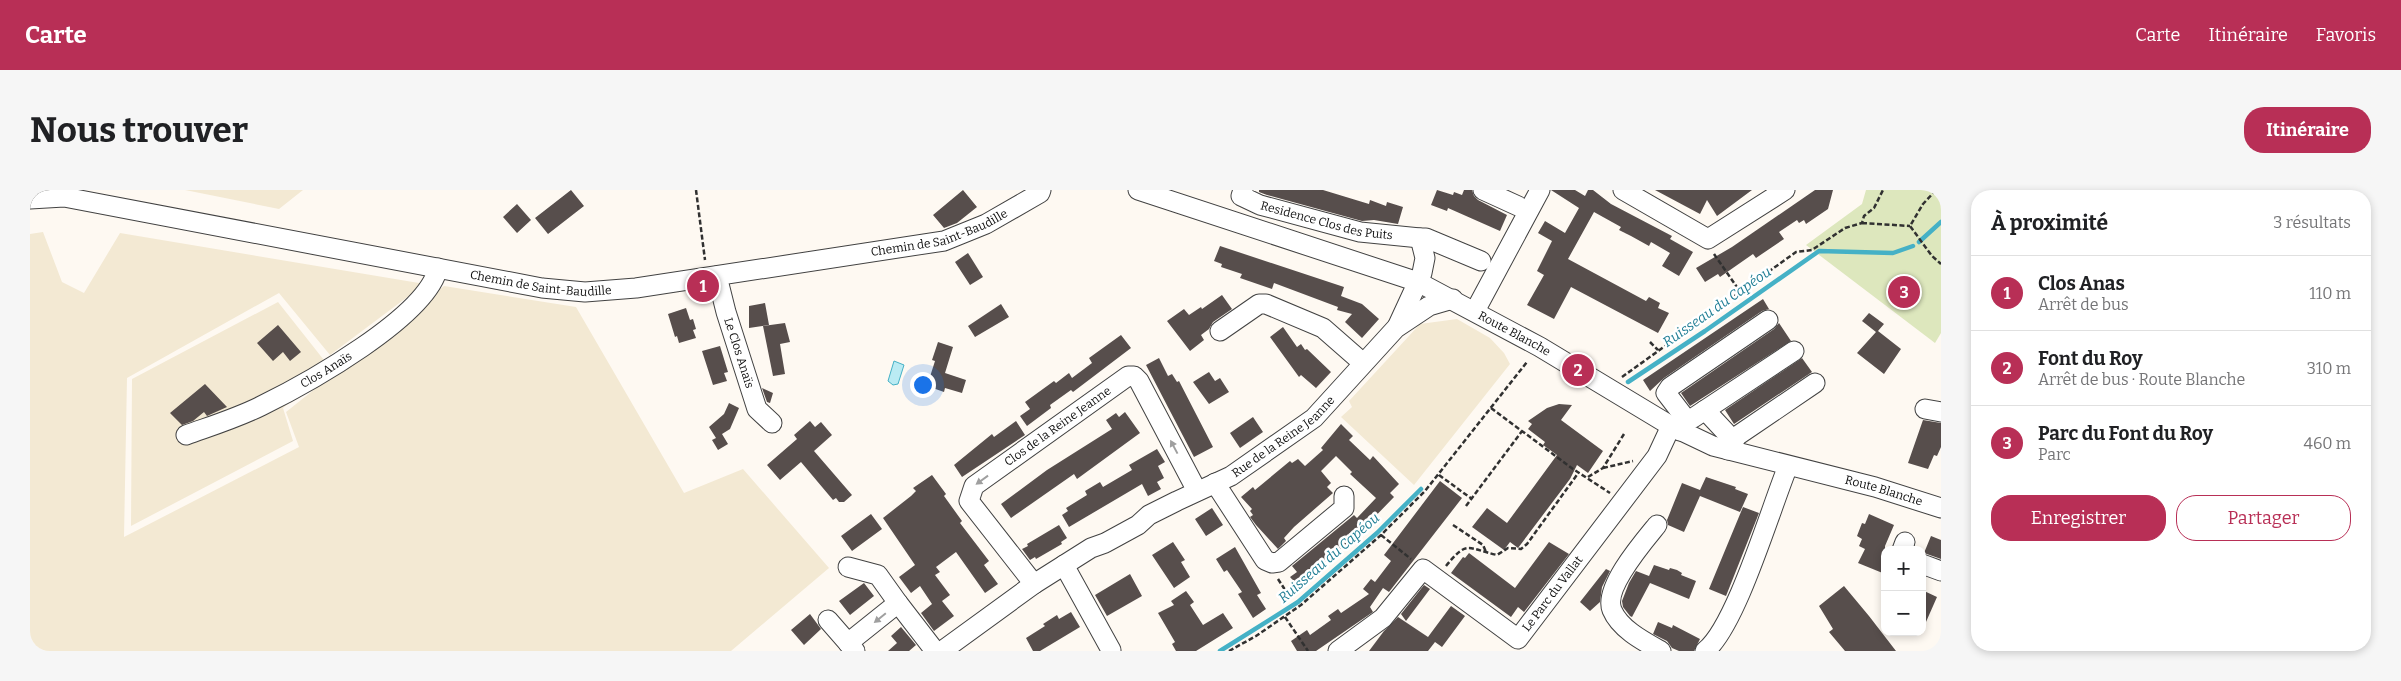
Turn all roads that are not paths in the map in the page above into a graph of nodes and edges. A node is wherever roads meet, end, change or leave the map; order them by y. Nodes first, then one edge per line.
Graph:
1 (1243, 190) edge
2 (1483, 190) edge
3 (1540, 190) edge
4 (1623, 190) edge
5 (1785, 190) edge
6 (1148, 191) edge
7 (1034, 192) edge
8 (30, 199) edge
9 (1518, 206) dead end
10 (1420, 238) junction
11 (1481, 261) dead end
12 (438, 268) junction
13 (712, 277) junction
14 (1418, 282) junction
15 (1453, 299) junction
16 (1475, 311) junction
17 (1768, 320) dead end
18 (1396, 328) junction
19 (1220, 330) dead end
20 (1794, 351) dead end
21 (1363, 364) junction
22 (1815, 383) dead end
23 (1705, 410) junction
24 (772, 423) dead end
25 (1679, 426) junction
26 (186, 435) dead end
27 (1730, 445) junction
28 (1788, 466) junction
29 (1215, 483) junction
30 (1197, 490) junction
31 (1344, 496) dead end
32 (1941, 508) edge
33 (1658, 525) dead end
34 (1064, 565) junction
35 (1926, 566) edge
36 (848, 567) dead end
37 (1941, 572) edge
38 (1034, 584) junction
39 (898, 603) junction
40 (828, 620) dead end
41 (852, 647) edge
42 (1111, 650) dead end
43 (935, 651) edge
44 (942, 651) edge
45 (1338, 651) edge
46 (1661, 651) edge
47 (1705, 651) edge

1 - 10 street, Residence Clos des Puits
2 - 9 street
3 - 16 street
4 - 5 street
6 - 14 street, Route Blanche
7 - 13 street, Chemin de Saint-Baudille
8 - 12 street, Chemin de Saint-Baudille
10 - 11 street, Residence Clos des Puits
10 - 14 street
12 - 13 street, Chemin de Saint-Baudille
12 - 26 street, Clos Anaïs
13 - 24 street, Le Clos Anaïs
14 - 15 street, Route Blanche
14 - 18 street, Rue de la Reine Jeanne
15 - 16 street, Route Blanche
15 - 18 street, Rue de la Reine Jeanne
16 - 25 street, Route Blanche
17 - 25 street
18 - 21 street, Rue de la Reine Jeanne
19 - 21 street
20 - 23 street
21 - 29 street, Rue de la Reine Jeanne
22 - 27 street
23 - 25 street
23 - 27 street
25 - 27 street, Route Blanche
25 - 45 street, Le Parc du Vallat
27 - 28 street, Route Blanche
28 - 32 street, Route Blanche
28 - 47 street
29 - 30 street, Rue de la Reine Jeanne
29 - 31 street
30 - 34 street, Rue de la Reine Jeanne
30 -> 38 street, Clos de la Reine Jeanne
33 - 46 street
34 - 38 street, Rue de la Reine Jeanne
34 - 42 street
35 - 37 street
36 - 39 street
38 - 44 street, Rue de la Reine Jeanne
39 -> 41 street
39 - 43 street
40 - 41 street

